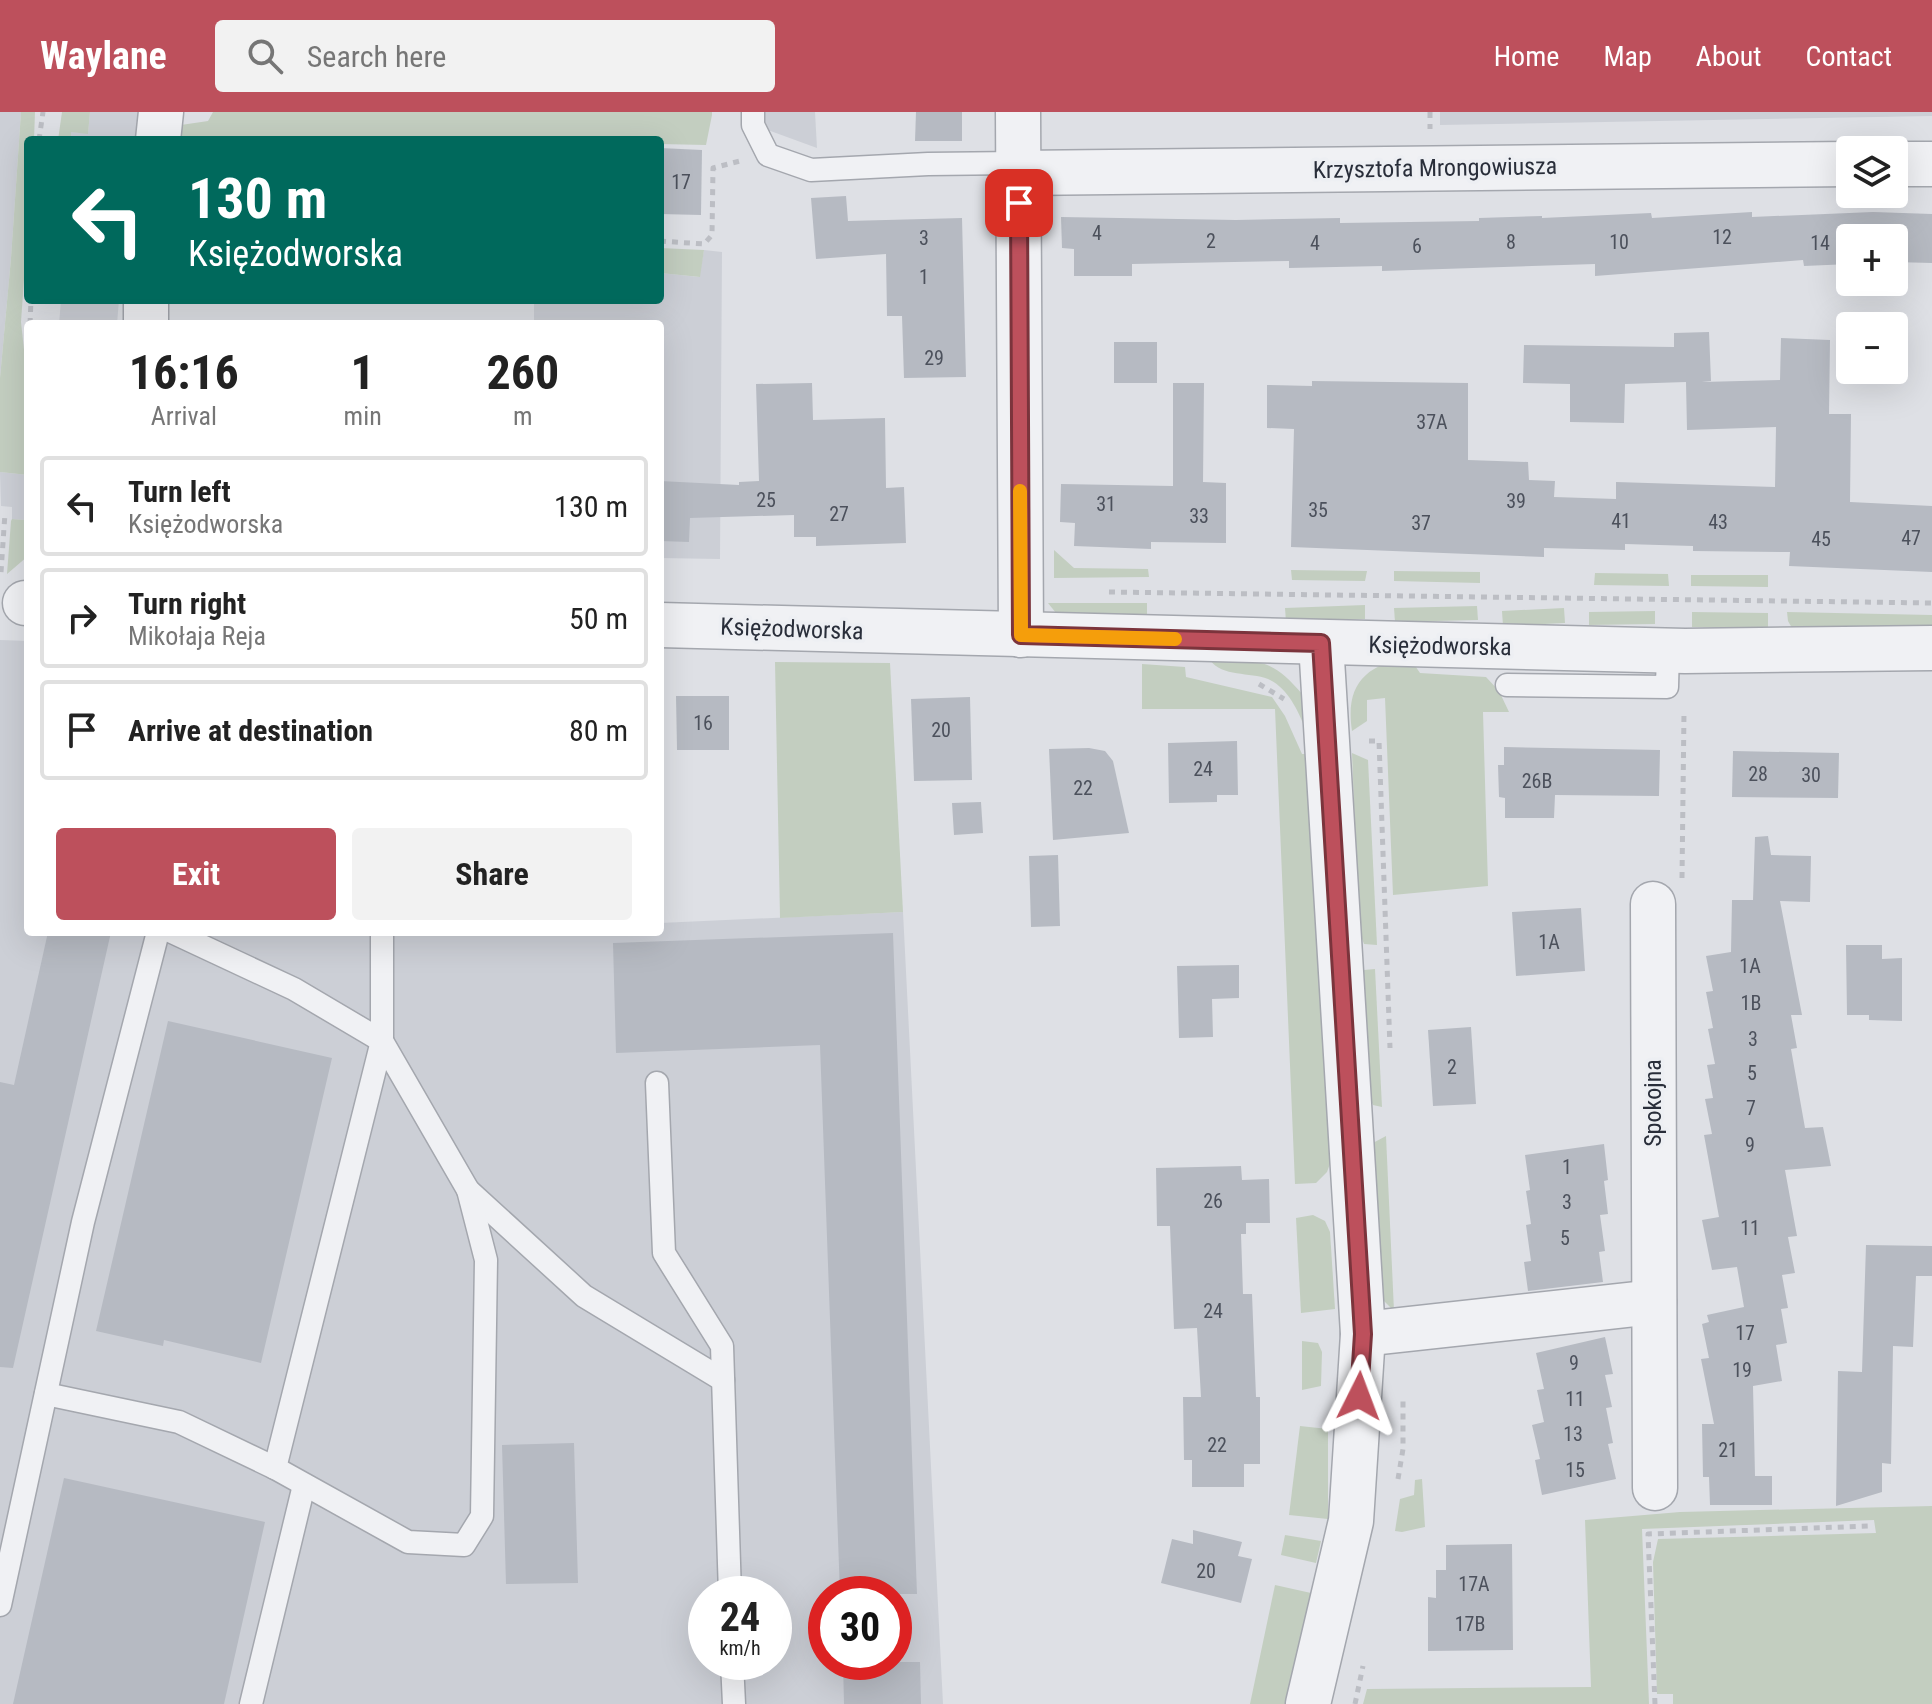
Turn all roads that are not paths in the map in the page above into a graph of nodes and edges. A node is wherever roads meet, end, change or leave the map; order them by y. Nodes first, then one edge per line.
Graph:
1 (161, 112) edge
2 (753, 112) edge
3 (1018, 112) edge
4 (158, 136) edge
5 (1836, 164) edge
6 (1908, 164) edge
7 (1932, 164) edge
8 (1018, 168) junction
9 (664, 625) edge
10 (1021, 635) junction
11 (1321, 643) junction
12 (1932, 648) edge
13 (1677, 651) junction
14 (1507, 685) dead end
15 (1653, 904) road end
16 (157, 936) edge
17 (181, 936) edge
18 (382, 936) edge
19 (382, 1041) junction
20 (657, 1083) dead end
21 (468, 1190) junction
22 (1654, 1302) junction
23 (1363, 1334) junction
24 (723, 1380) junction
25 (46, 1394) junction
26 (275, 1468) junction
27 (304, 1485) junction
28 (1655, 1488) dead end
29 (729, 1576) edge
30 (0, 1605) edge
31 (733, 1680) edge
32 (251, 1704) edge
33 (734, 1704) edge
34 (1308, 1704) edge

1 - 4 street
2 - 8 lane
3 - 8 street
5 - 8 street, Krzysztofa Mrongowiusza
6 - 7 street
8 - 10 street
9 - 10 street, Księżodworska
10 - 11 street, Księżodworska
11 - 13 street, Księżodworska
11 - 23 street
12 - 13 street, Księżodworska
13 - 14 lane
15 - 22 street, Spokojna
16 - 25 lane
17 - 19 lane
18 - 19 lane
19 - 21 lane
19 - 26 lane
20 - 24 lane
21 - 24 lane
21 - 27 lane
22 - 23 street
22 - 28 street, Spokojna
23 - 34 street
24 - 29 lane
25 - 26 lane
25 - 30 lane
26 - 27 lane
27 - 32 lane
31 - 33 lane

